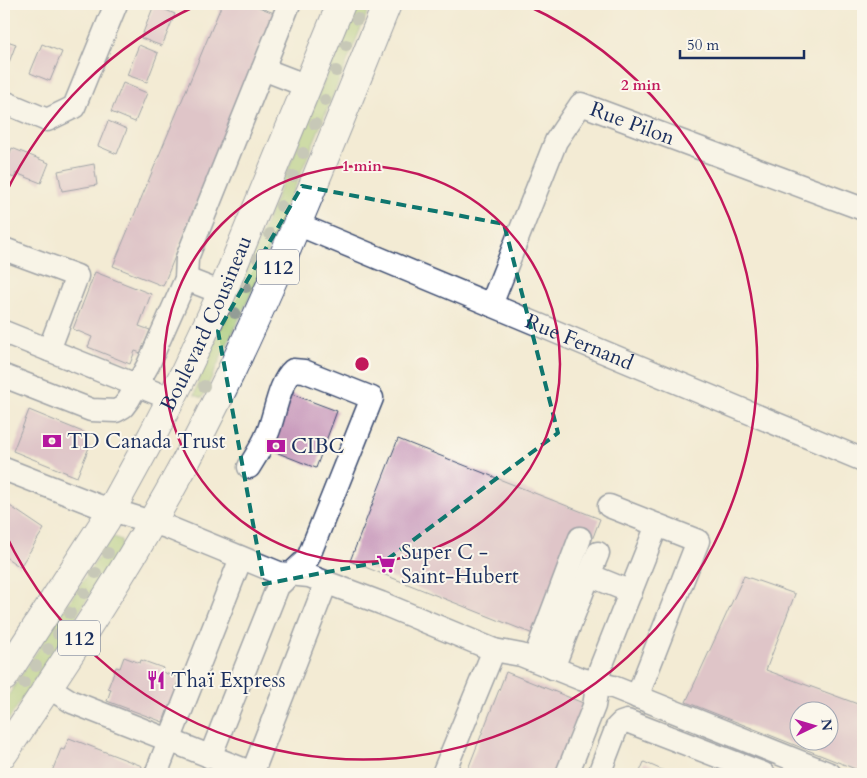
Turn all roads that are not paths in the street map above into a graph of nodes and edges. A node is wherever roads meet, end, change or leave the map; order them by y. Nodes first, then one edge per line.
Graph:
1 (116, 4) edge
2 (289, 4) edge
3 (341, 4) edge
4 (388, 4) edge
5 (263, 69) junction
6 (307, 86) junction
7 (4, 102) edge
8 (863, 209) edge
9 (297, 224) junction
10 (4, 249) edge
11 (186, 279) junction
12 (222, 293) junction
13 (491, 305) junction
14 (4, 332) edge
15 (49, 350) junction
16 (4, 376) edge
17 (136, 385) junction
18 (171, 399) junction
19 (863, 460) edge
20 (249, 467) dead end
21 (4, 469) edge
22 (609, 506) dead end
23 (111, 510) junction
24 (152, 522) junction
25 (657, 525) junction
26 (580, 538) dead end
27 (598, 553) dead end
28 (241, 558) junction
29 (290, 575) junction
30 (589, 575) junction
31 (326, 582) junction
32 (631, 592) junction
33 (494, 650) junction
34 (543, 664) junction
35 (4, 677) edge
36 (597, 683) junction
37 (48, 686) junction
38 (637, 697) junction
39 (170, 741) junction
40 (4, 753) edge
41 (210, 757) junction
42 (156, 774) edge
43 (254, 774) edge
44 (443, 774) edge
45 (566, 774) edge
46 (599, 774) edge
47 (764, 774) edge
48 (830, 774) edge

1 - 7 street
2 - 5 street
3 - 6 main road, Boulevard Cousineau / 112
4 - 9 main road, Boulevard Cousineau / 112
5 - 6 street
5 - 11 street
6 - 12 main road, Boulevard Cousineau / 112
8 - 13 street, Rue Pilon
9 - 13 street, Rue Fernand
9 - 24 main road, Boulevard Cousineau / 112
10 - 15 street
11 - 12 street
11 - 17 street
12 - 18 main road, Boulevard Cousineau / 112
13 - 19 street, Rue Fernand
14 - 15 street
15 - 17 street
16 - 17 street
17 - 18 street
18 - 23 main road, Boulevard Cousineau / 112
20 - 29 street
21 - 23 street
22 - 25 street
23 - 24 street
23 - 35 main road, Boulevard Cousineau / 112
24 - 28 street
24 - 37 main road, Boulevard Cousineau / 112
25 - 32 street
25 - 38 street
26 - 34 street
27 - 30 street
28 - 29 street
28 - 39 street
29 - 31 street
29 - 41 street
30 - 32 street
30 - 34 street
31 - 33 street
31 - 43 street
32 - 36 street
33 - 34 street
33 - 44 street
34 - 36 street
36 - 38 street
36 - 45 street
37 - 39 street
37 - 40 main road, Boulevard Cousineau / 112
38 - 48 street
39 - 41 street
39 - 42 street
41 - 43 street
46 - 47 street

